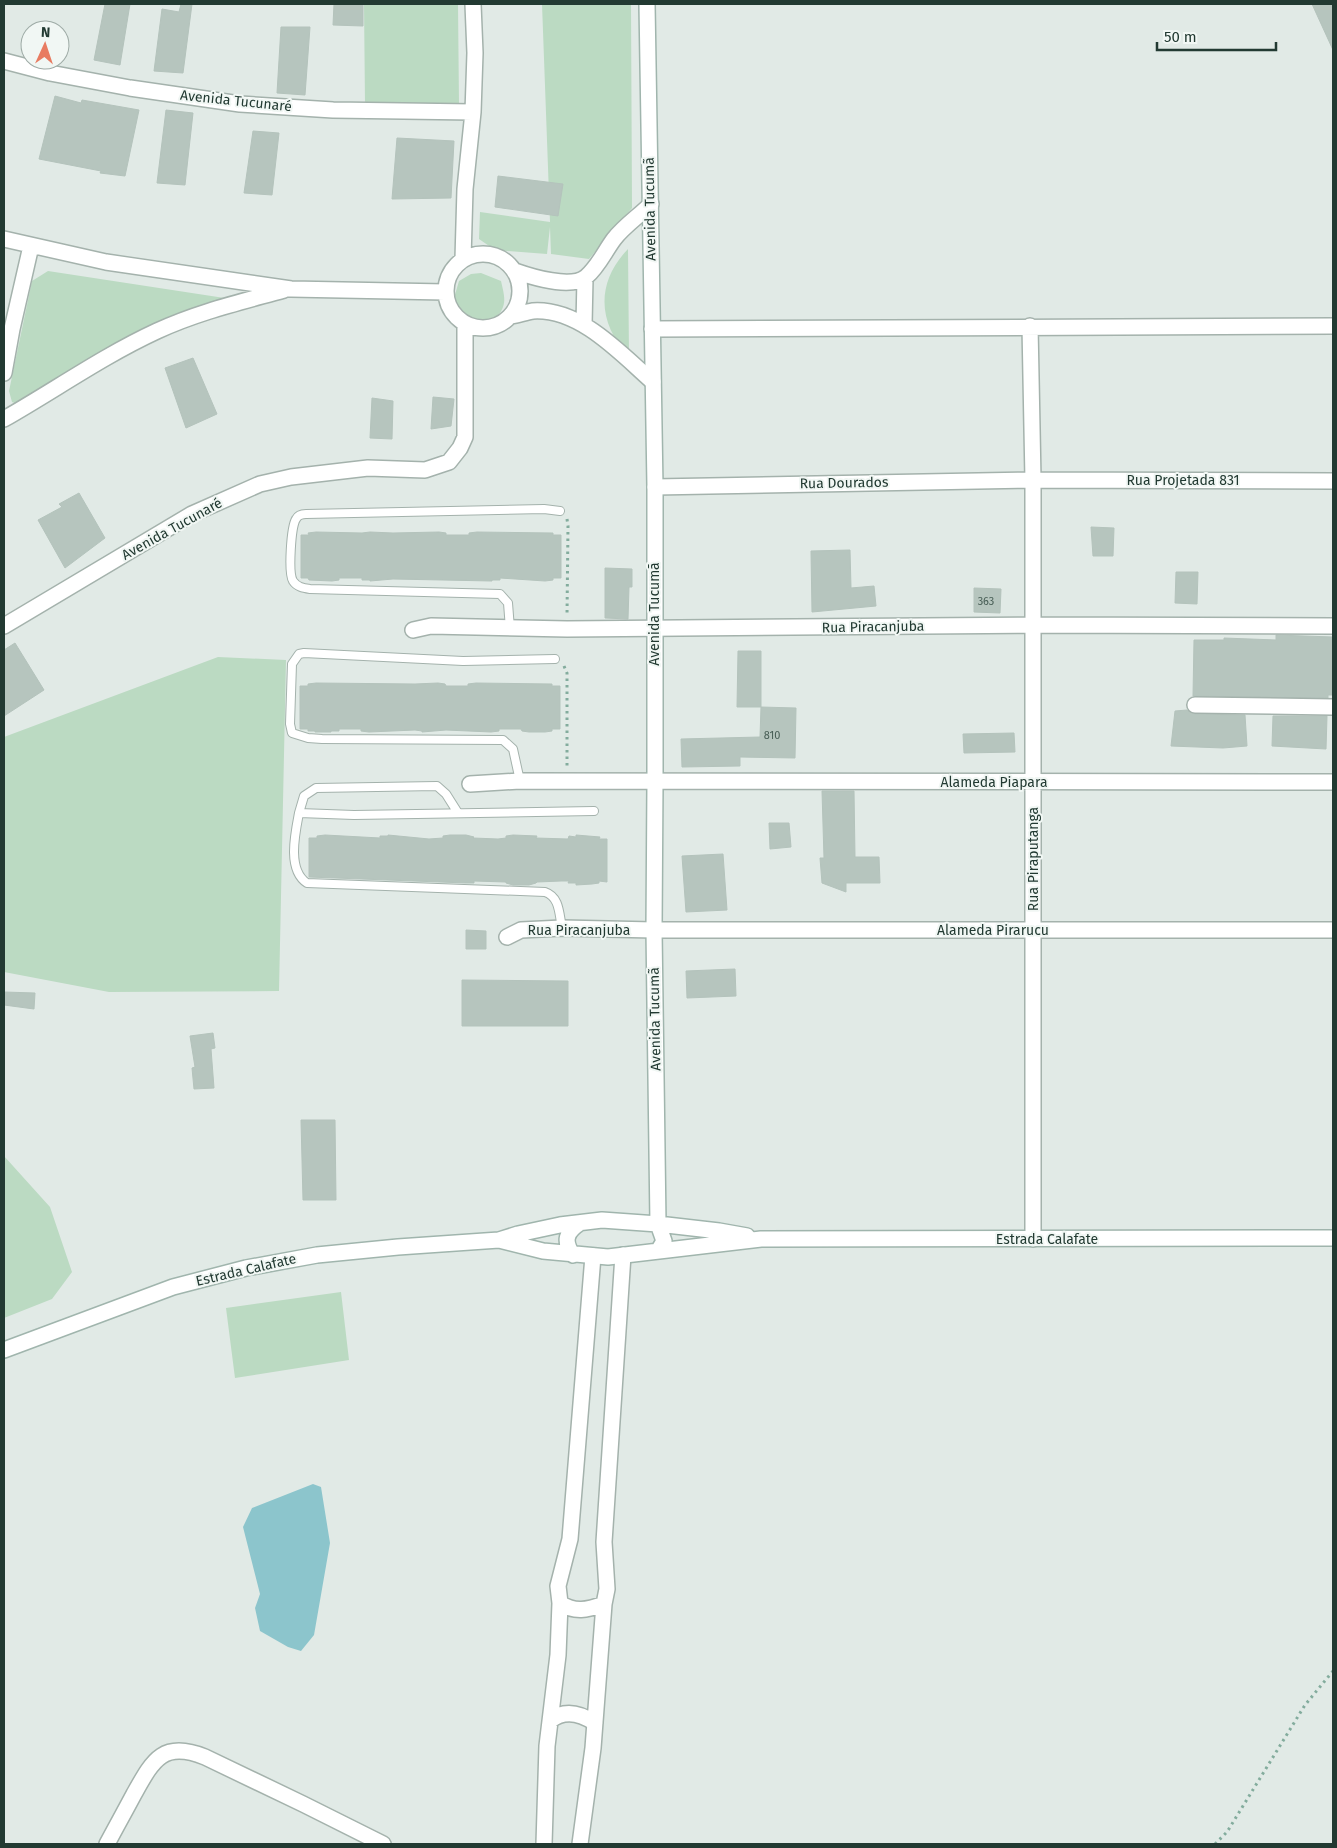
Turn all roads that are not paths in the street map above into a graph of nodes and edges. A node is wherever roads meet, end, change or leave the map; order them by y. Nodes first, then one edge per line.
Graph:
1 (473, 4) edge
2 (647, 4) edge
3 (4, 61) edge
4 (472, 112) junction
5 (651, 204) junction
6 (4, 239) edge
7 (30, 246) junction
8 (463, 259) junction
9 (515, 271) junction
10 (585, 278) junction
11 (291, 289) junction
12 (445, 292) junction
13 (511, 316) junction
14 (465, 324) junction
15 (584, 325) junction
16 (1030, 326) junction
17 (1333, 326) edge
18 (652, 329) junction
19 (4, 373) edge
20 (653, 382) junction
21 (4, 419) edge
22 (1034, 480) junction
23 (1333, 481) edge
24 (654, 487) junction
25 (560, 511) road end
26 (1033, 625) junction
27 (4, 626) edge
28 (1333, 626) edge
29 (510, 629) junction
30 (654, 629) junction
31 (413, 630) dead end
32 (555, 659) road end
33 (1195, 705) dead end
34 (1333, 707) edge
35 (520, 781) junction
36 (656, 782) junction
37 (1032, 782) junction
38 (1333, 782) edge
39 (470, 784) dead end
40 (594, 811) dead end
41 (458, 813) junction
42 (299, 814) junction
43 (562, 928) junction
44 (654, 930) junction
45 (1033, 930) junction
46 (1333, 930) edge
47 (507, 937) dead end
48 (580, 1223) junction
49 (658, 1224) junction
50 (1333, 1238) edge
51 (760, 1239) junction
52 (1033, 1239) junction
53 (499, 1240) junction
54 (658, 1251) junction
55 (573, 1255) junction
56 (623, 1255) junction
57 (593, 1256) junction
58 (4, 1350) edge
59 (560, 1603) junction
60 (604, 1604) junction
61 (550, 1721) junction
62 (595, 1723) junction
63 (107, 1844) edge
64 (383, 1844) edge
65 (544, 1844) edge
66 (580, 1844) edge

1 - 4 street
2 - 5 street, Avenida Tucumã
3 - 4 street, Avenida Tucunaré
4 - 8 street
5 - 10 street
5 - 18 street, Avenida Tucumã
6 - 7 street
7 - 11 street
7 - 19 street
8 - 9 street
8 - 12 street
9 - 10 street
9 - 13 street
10 - 15 street
11 - 12 street
11 - 21 street
12 - 14 street
13 - 14 street
13 - 15 street
14 - 27 street, Avenida Tucunaré
15 - 20 street
16 - 17 street
16 - 18 street
16 - 22 street, Rua Piraputanga
18 - 20 street, Avenida Tucumã
20 - 24 street, Avenida Tucumã
22 - 23 street, Rua Projetada 831
22 - 24 street, Rua Dourados
22 - 26 street, Rua Piraputanga
24 - 30 street, Avenida Tucumã
25 - 29 lane
26 - 28 street, Rua Piracanjuba
26 - 30 street, Rua Piracanjuba
26 - 37 street, Rua Piraputanga
29 - 30 street, Rua Piracanjuba
29 - 31 street, Rua Piracanjuba
30 - 36 street, Avenida Tucumã
32 - 35 lane
33 - 34 street
35 - 36 street, Alameda Piapara
35 - 39 street, Alameda Piapara
36 - 37 street, Alameda Piapara
36 - 44 street, Avenida Tucumã
37 - 38 street, Alameda Piapara
37 - 45 street, Rua Piraputanga
40 - 41 lane
41 - 42 lane
41 - 42 lane
42 - 43 lane
43 - 44 street, Rua Piracanjuba
43 - 47 street, Rua Piracanjuba
44 - 45 street, Alameda Pirarucu
44 - 49 street, Avenida Tucumã
45 - 46 street, Alameda Pirarucu
45 - 52 street, Rua Piraputanga
48 - 49 street, Estrada Calafate
48 - 53 street, Estrada Calafate
48 - 55 street
49 - 51 street, Estrada Calafate
49 - 54 street, Avenida Tucumã
50 - 52 street, Estrada Calafate
51 - 52 street, Estrada Calafate
51 - 54 street, Estrada Calafate
53 - 55 street, Estrada Calafate
53 - 58 street, Estrada Calafate
54 - 56 street, Estrada Calafate
55 - 57 street, Estrada Calafate
56 - 57 street, Estrada Calafate
56 - 60 street
57 - 59 street
59 - 60 street
59 - 61 street
60 - 62 street
61 - 62 street
61 - 65 street
62 - 66 street
63 - 64 street

